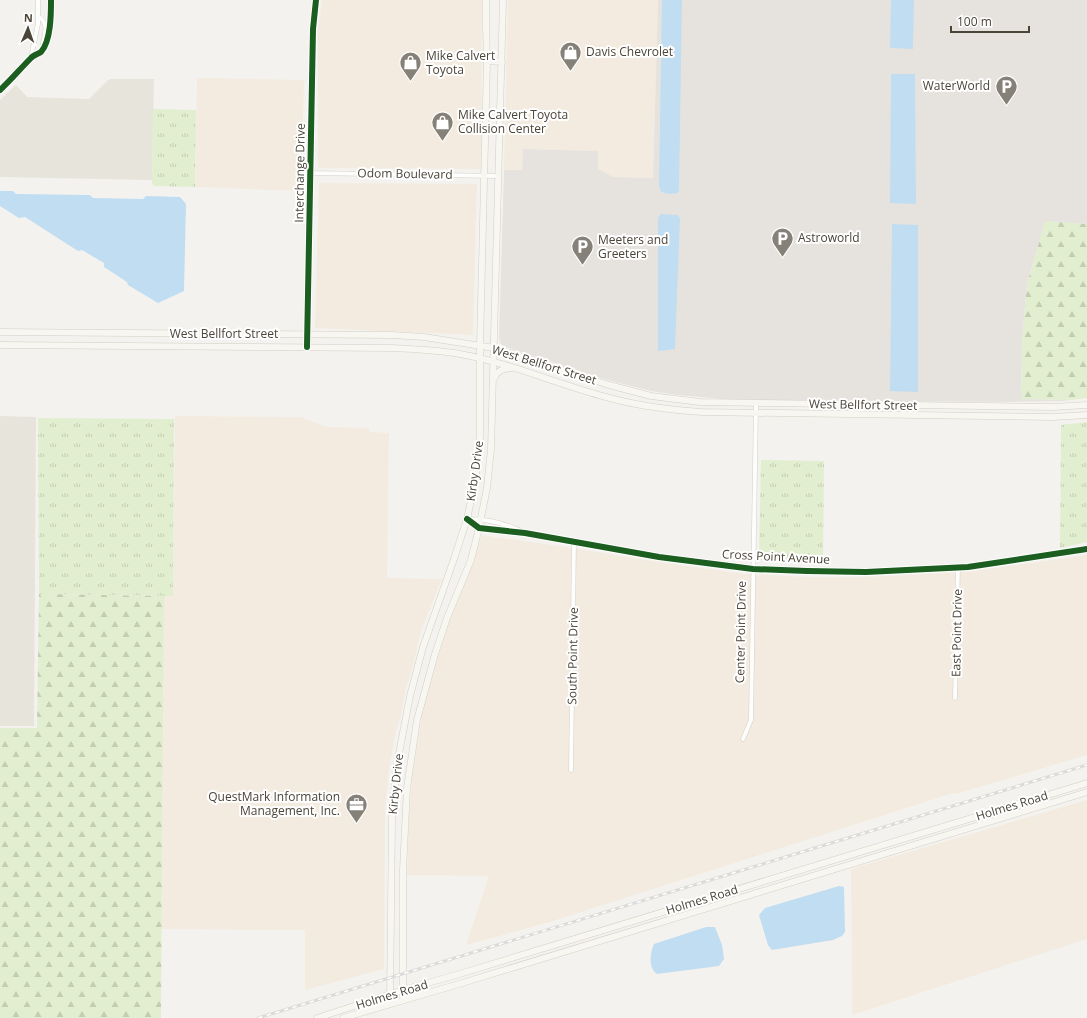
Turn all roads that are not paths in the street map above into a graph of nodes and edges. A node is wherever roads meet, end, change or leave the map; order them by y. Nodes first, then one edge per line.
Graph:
1 (38, 0) edge
2 (51, 0) edge
3 (316, 0) edge
4 (486, 0) edge
5 (503, 0) edge
6 (38, 17) junction
7 (41, 51) junction
8 (31, 57) junction
9 (487, 61) junction
10 (502, 62) junction
11 (0, 90) edge
12 (310, 173) junction
13 (485, 176) junction
14 (498, 176) junction
15 (0, 332) edge
16 (67, 333) junction
17 (144, 333) junction
18 (218, 334) junction
19 (307, 334) junction
20 (392, 335) junction
21 (0, 345) edge
22 (480, 345) junction
23 (67, 346) junction
24 (144, 346) junction
25 (218, 346) junction
26 (307, 347) junction
27 (390, 348) junction
28 (494, 348) junction
29 (480, 358) junction
30 (493, 361) junction
31 (515, 368) junction
32 (493, 382) junction
33 (609, 385) junction
34 (606, 397) junction
35 (756, 404) junction
36 (1087, 405) edge
37 (755, 413) junction
38 (1087, 415) edge
39 (467, 519) junction
40 (481, 519) junction
41 (480, 528) junction
42 (525, 533) junction
43 (574, 542) junction
44 (1087, 549) edge
45 (958, 567) junction
46 (753, 568) junction
47 (435, 613) junction
48 (448, 618) junction
49 (410, 696) junction
50 (955, 698) dead end
51 (423, 699) junction
52 (744, 739) dead end
53 (397, 764) junction
54 (410, 766) junction
55 (571, 770) dead end
56 (1087, 783) edge
57 (1087, 792) edge
58 (1016, 804) junction
59 (1018, 813) junction
60 (871, 849) junction
61 (874, 857) junction
62 (391, 869) junction
63 (403, 870) junction
64 (727, 893) junction
65 (730, 901) junction
66 (521, 956) junction
67 (524, 964) junction
68 (402, 990) junction
69 (390, 994) junction
70 (403, 1000) junction
71 (390, 1004) junction
72 (317, 1018) edge
73 (343, 1018) edge

1 - 6 street
2 - 7 street
3 - 12 street, Interchange Drive
4 - 9 main road, Kirby Drive
5 - 10 main road, Kirby Drive
6 - 7 street
6 - 8 street
7 - 8 street
8 - 11 street
9 - 10 main road
9 - 13 main road, Kirby Drive
10 - 14 main road, Kirby Drive
12 - 13 street, Odom Boulevard
12 - 19 street, Interchange Drive
13 - 14 street, Odom Boulevard
13 - 22 main road, Kirby Drive
14 - 28 main road, Kirby Drive
15 - 16 main road, West Bellfort Street
16 - 17 main road, West Bellfort Street
16 - 23 main road
17 - 18 main road, West Bellfort Street
17 - 24 main road
18 - 19 main road, West Bellfort Street
18 - 25 main road
19 - 20 main road, West Bellfort Street
19 - 26 street, Interchange Drive
20 - 22 main road, West Bellfort Street
20 - 27 main road
21 - 23 main road, West Bellfort Street
22 - 28 main road, West Bellfort Street
22 - 29 main road, Kirby Drive
23 - 24 main road, West Bellfort Street
24 - 25 main road, West Bellfort Street
25 - 26 main road, West Bellfort Street
26 - 27 main road, West Bellfort Street
27 - 29 main road, West Bellfort Street
28 - 30 main road, Kirby Drive
28 - 33 main road, West Bellfort Street
29 - 30 main road, West Bellfort Street
29 - 39 main road, Kirby Drive
30 - 31 main road, West Bellfort Street
30 - 32 main road, Kirby Drive
31 - 32 main road
31 - 34 main road, West Bellfort Street
32 - 40 main road, Kirby Drive
33 - 34 main road
33 - 35 main road, West Bellfort Street
34 - 37 main road, West Bellfort Street
35 - 36 main road, West Bellfort Street
35 - 37 street, Center Point Drive
37 - 38 main road, West Bellfort Street
37 - 46 street, Center Point Drive
39 - 40 street, Cross Point Avenue
39 - 41 street, Cross Point Avenue
39 - 47 main road, Kirby Drive
40 - 41 main road, Kirby Drive
40 - 42 street, Cross Point Avenue
41 - 42 street, Cross Point Avenue
41 - 48 main road, Kirby Drive
42 - 43 street, Cross Point Avenue
43 - 46 street, Cross Point Avenue
43 - 55 street, South Point Drive
44 - 45 street, Cross Point Avenue
45 - 46 street, Cross Point Avenue
45 - 50 street, East Point Drive
46 - 52 street, Center Point Drive
47 - 48 main road
47 - 49 main road, Kirby Drive
48 - 51 main road, Kirby Drive
49 - 51 main road
49 - 53 main road, Kirby Drive
51 - 54 main road, Kirby Drive
53 - 54 main road
53 - 62 main road, Kirby Drive
54 - 63 main road, Kirby Drive
56 - 58 main road, Holmes Road
57 - 59 main road, Holmes Road
58 - 59 main road
58 - 60 main road, Holmes Road
59 - 61 main road, Holmes Road
60 - 61 main road
60 - 64 main road, Holmes Road
61 - 65 main road, Holmes Road
62 - 63 main road
62 - 69 main road, Kirby Drive
63 - 68 main road, Kirby Drive
64 - 65 main road
64 - 66 main road, Holmes Road
65 - 67 main road, Holmes Road
66 - 67 main road
66 - 68 main road, Holmes Road
67 - 70 main road, Holmes Road
68 - 69 main road, Holmes Road
68 - 70 main road, Kirby Drive
69 - 71 main road, Kirby Drive
69 - 72 main road, Holmes Road
70 - 71 main road, Holmes Road
71 - 73 main road, Holmes Road

